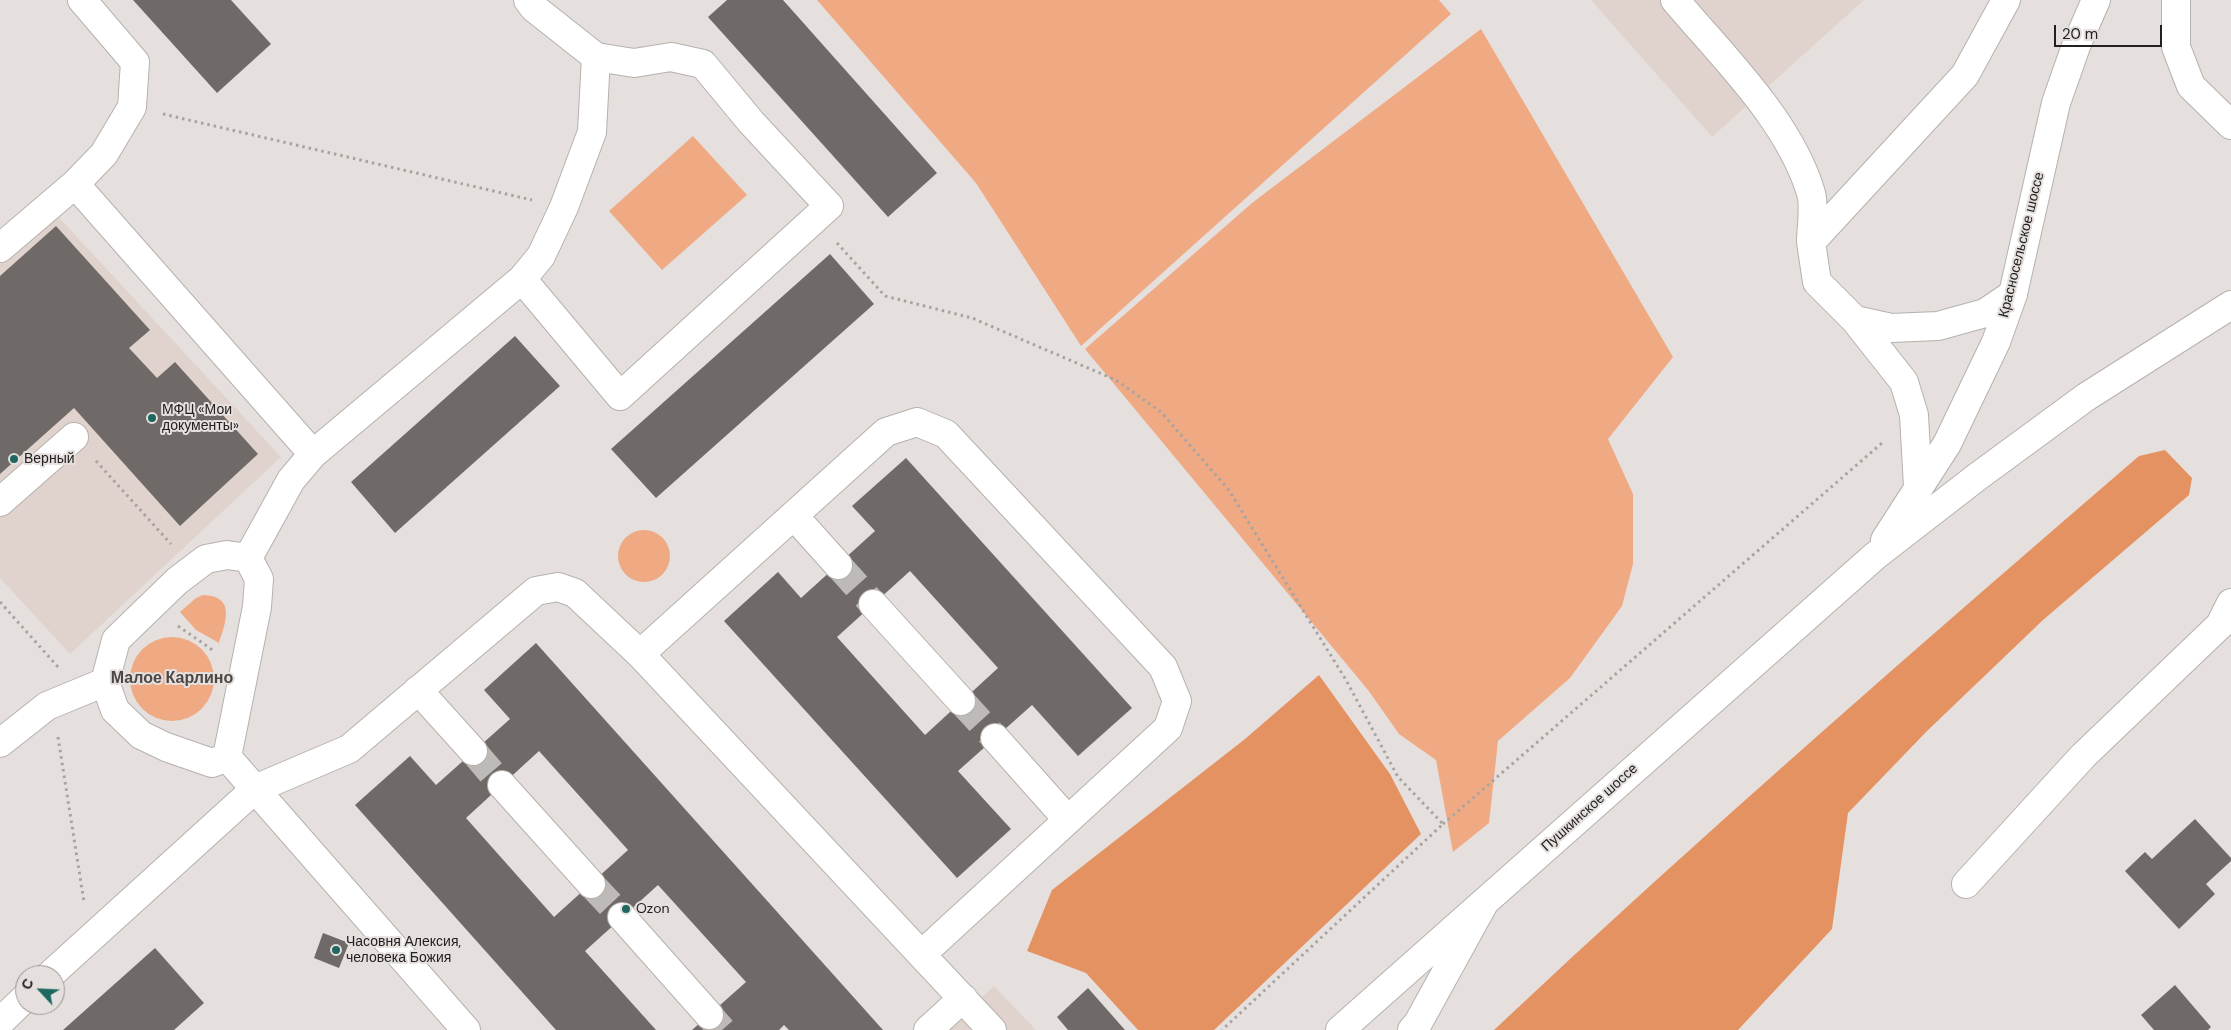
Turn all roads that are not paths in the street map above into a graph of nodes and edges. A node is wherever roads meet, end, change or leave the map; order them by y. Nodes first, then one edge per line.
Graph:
1 (82, 0) edge
2 (1675, 0) edge
3 (2006, 0) edge
4 (2096, 0) edge
5 (2176, 0) edge
6 (535, 3) edge
7 (596, 57) junction
8 (2231, 125) edge
9 (75, 184) junction
10 (1811, 242) junction
11 (0, 248) edge
12 (522, 279) junction
13 (2013, 294) junction
14 (2231, 305) edge
15 (1855, 320) junction
16 (74, 437) road end
17 (313, 454) junction
18 (1918, 487) junction
19 (0, 502) edge
20 (794, 516) junction
21 (1875, 556) junction
22 (248, 558) junction
23 (838, 565) tunnel mouth
24 (1840, 587) joint
25 (2231, 603) edge
26 (874, 604) tunnel mouth
27 (640, 654) junction
28 (105, 682) junction
29 (418, 690) junction
30 (962, 701) tunnel mouth
31 (995, 738) tunnel mouth
32 (0, 743) edge
33 (473, 751) tunnel mouth
34 (227, 758) junction
35 (502, 785) tunnel mouth
36 (255, 789) junction
37 (1068, 820) junction
38 (591, 884) tunnel mouth
39 (1966, 884) dead end
40 (1485, 902) junction
41 (622, 917) tunnel mouth
42 (922, 954) junction
43 (61, 965) edge
44 (963, 998) junction
45 (15, 1008) edge
46 (709, 1015) tunnel mouth
47 (0, 1022) edge
48 (466, 1030) edge
49 (928, 1030) edge
50 (992, 1030) edge
51 (1340, 1030) edge
52 (1412, 1030) edge

1 - 9 main road
2 - 10 main road
3 - 10 main road
4 - 13 main road, Красносельское шоссе
5 - 8 main road
6 - 7 main road
7 - 12 main road
7 - 12 main road
9 - 11 main road
9 - 17 main road
10 - 15 main road
12 - 17 main road
13 - 15 main road
13 - 18 main road, Красносельское шоссе
14 - 21 main road, Красносельское шоссе
15 - 18 main road
16 - 19 main road
17 - 22 main road
18 - 21 main road, Красносельское шоссе
20 - 23 main road
20 - 27 main road
20 - 37 main road
21 - 24 main road, Красносельское шоссе
22 - 28 main road
22 - 34 main road
24 - 40 main road, Пушкинское шоссе
25 - 39 main road
26 - 30 main road
27 - 29 main road
27 - 42 main road
28 - 32 main road
28 - 34 main road
29 - 33 main road
29 - 36 main road
31 - 37 main road
34 - 36 main road
35 - 38 main road
36 - 43 main road
36 - 48 main road
37 - 42 main road
40 - 51 main road, Пушкинское шоссе
40 - 52 main road
41 - 46 main road
42 - 44 main road
44 - 49 main road
44 - 50 main road
45 - 47 main road

